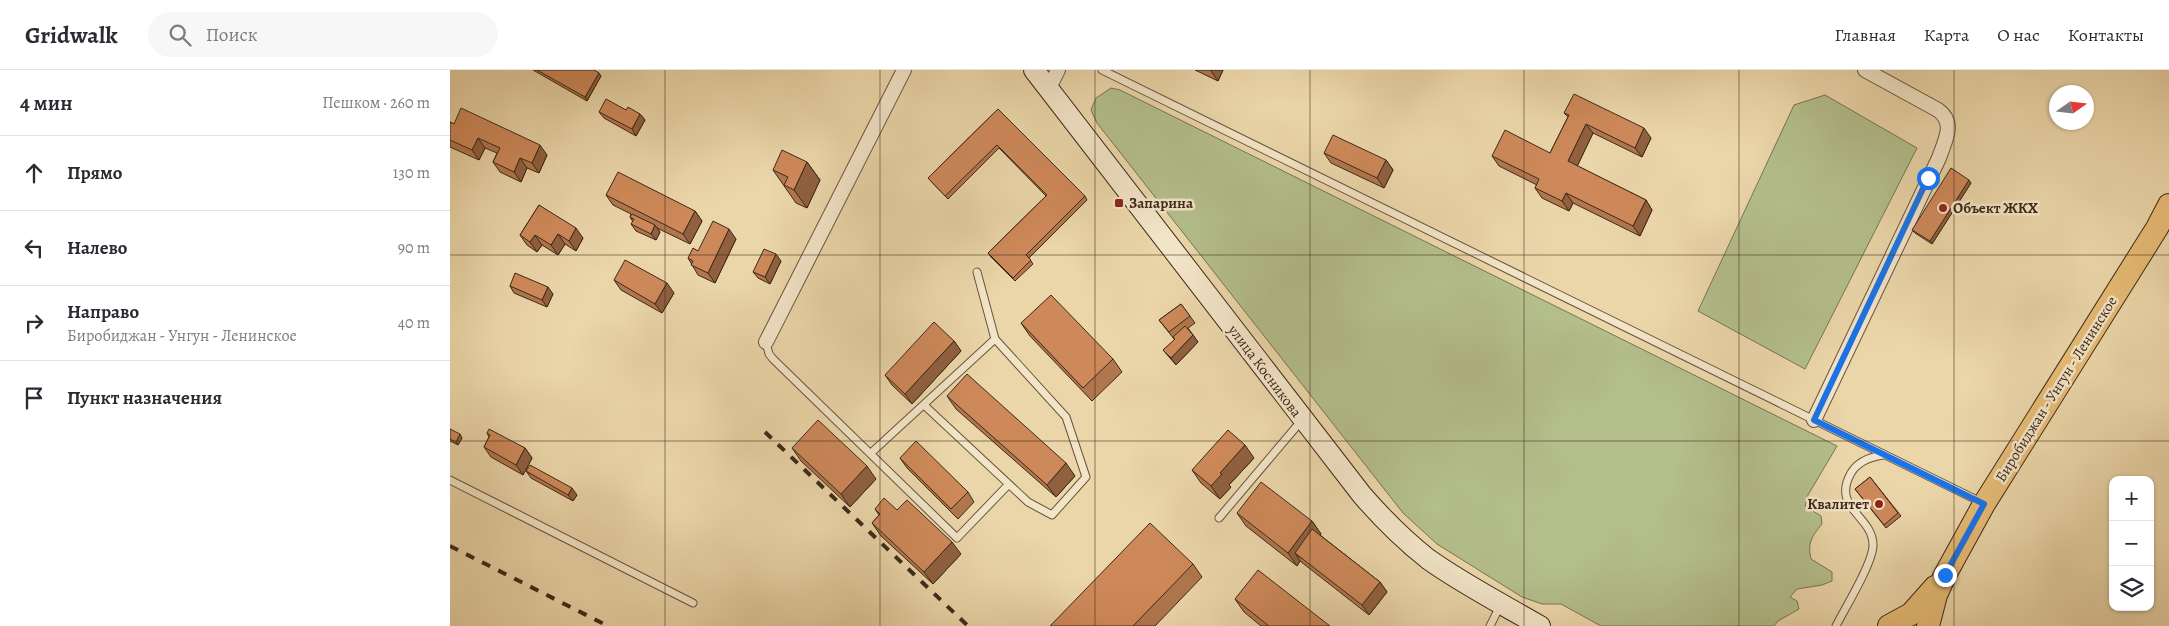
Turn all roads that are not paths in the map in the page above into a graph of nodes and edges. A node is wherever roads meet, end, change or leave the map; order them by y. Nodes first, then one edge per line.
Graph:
1 (904, 70) edge
2 (1034, 70) edge
3 (1058, 70) edge
4 (1102, 70) edge
5 (1865, 70) edge
6 (1049, 88) junction
7 (2169, 205) edge
8 (977, 272) dead end
9 (995, 339) junction
10 (766, 342) joint
11 (924, 405) junction
12 (1302, 420) junction
13 (1814, 420) junction
14 (871, 453) junction
15 (1884, 455) junction
16 (450, 480) edge
17 (1008, 485) junction
18 (1984, 504) junction
19 (1219, 518) dead end
20 (1945, 575) junction
21 (693, 603) dead end
22 (1501, 604) junction
23 (1490, 626) edge
24 (1540, 626) edge
25 (1836, 626) edge
26 (1888, 626) edge
27 (1928, 626) edge

1 - 10 street
2 - 6 street, улица Косникова
3 - 6 street
4 - 13 lane
5 - 13 street
6 - 12 street, улица Косникова
7 - 18 main road, Биробиджан - Унгун - Ленинское
8 - 9 lane
9 - 11 lane
9 - 17 lane
10 - 14 lane
11 - 14 lane
11 - 17 lane
12 - 19 lane
12 - 22 street, улица Косникова
13 - 15 lane
14 - 17 lane
15 - 18 lane
15 - 25 lane
16 - 21 lane
18 - 20 main road, Биробиджан - Унгун - Ленинское
20 - 26 main road
20 - 27 main road
22 - 23 lane
22 - 24 street, улица Косникова

